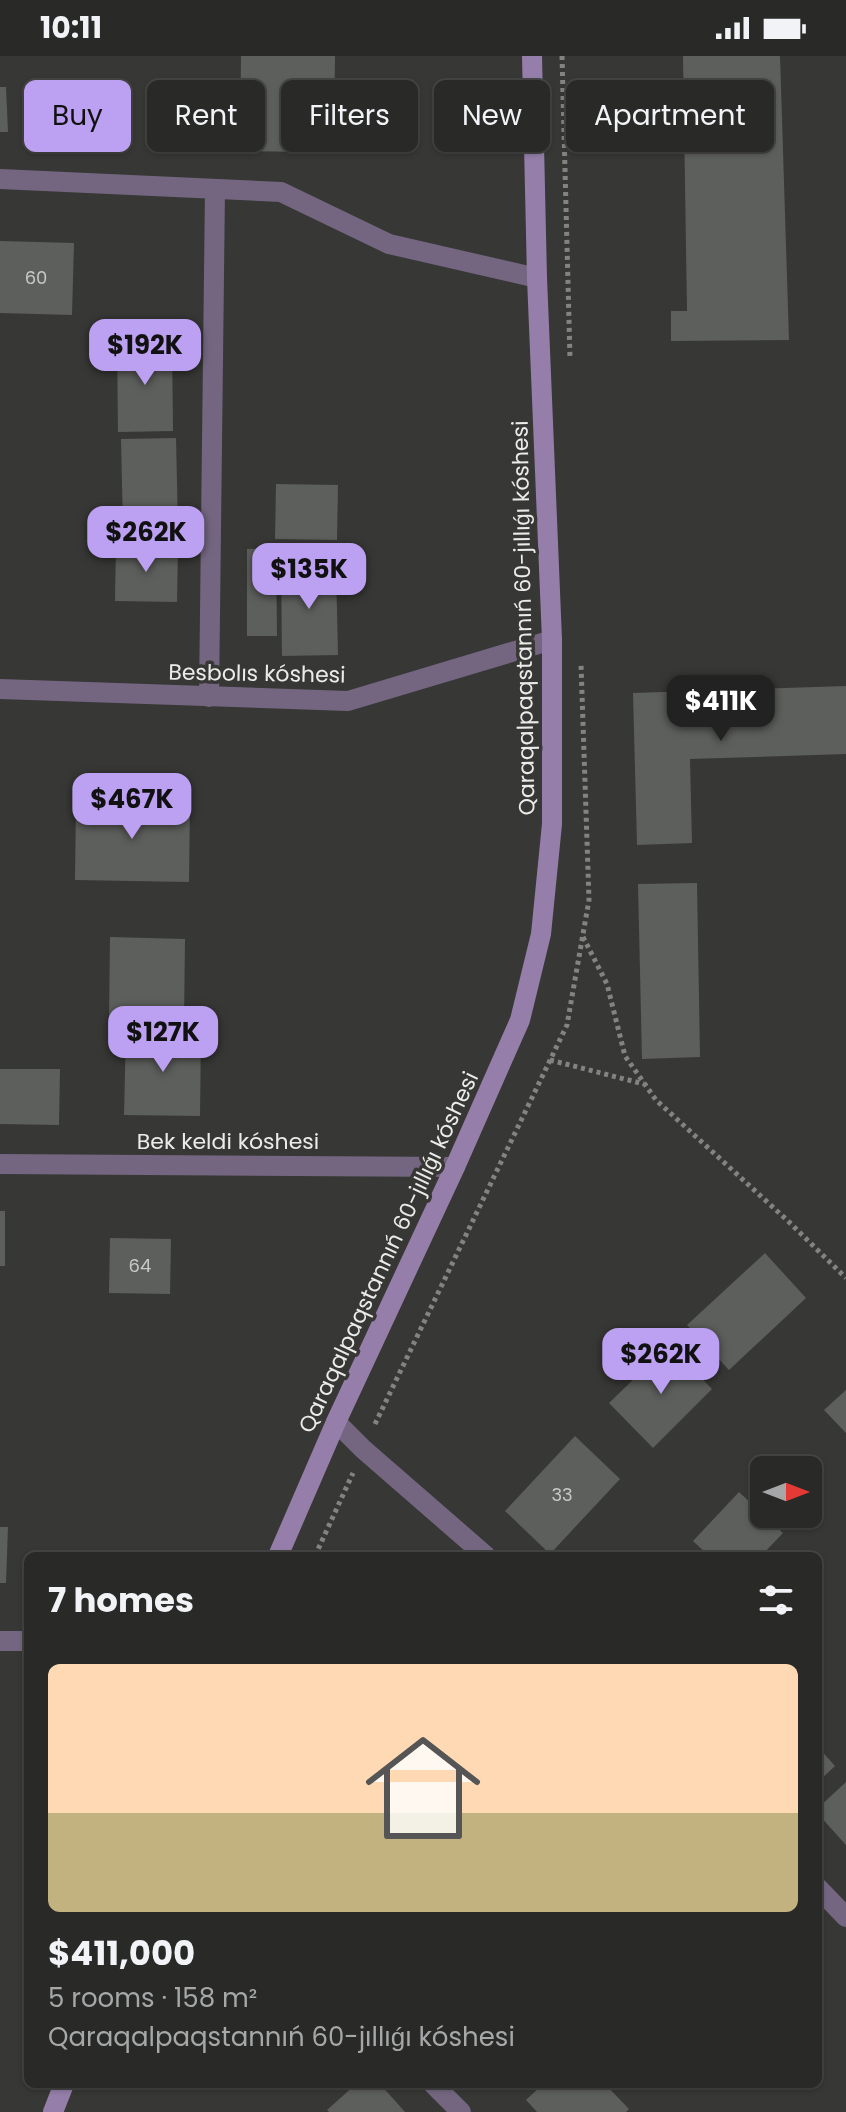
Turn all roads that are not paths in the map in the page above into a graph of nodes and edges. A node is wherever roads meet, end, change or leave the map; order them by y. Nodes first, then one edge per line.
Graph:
1 (532, 56) edge
2 (0, 179) edge
3 (215, 189) junction
4 (537, 278) junction
5 (552, 640) junction
6 (0, 689) edge
7 (209, 697) junction
8 (0, 1164) edge
9 (455, 1167) junction
10 (336, 1422) junction
11 (280, 1552) edge
12 (481, 1552) edge
13 (0, 1641) edge
14 (24, 1641) edge
15 (822, 1892) edge
16 (846, 1917) edge
17 (62, 2088) edge
18 (437, 2088) edge
19 (53, 2112) edge
20 (461, 2112) edge

1 - 4 street, Qaraqalpaqstannıń 60-jıllıǵı kóshesi
2 - 3 street
3 - 4 street
3 - 7 street
4 - 5 street, Qaraqalpaqstannıń 60-jıllıǵı kóshesi
5 - 7 street, Besbolıs kóshesi
5 - 9 street, Qaraqalpaqstannıń 60-jıllıǵı kóshesi
6 - 7 street, Besbolıs kóshesi
8 - 9 street, Bek keldi kóshesi
9 - 10 street, Qaraqalpaqstannıń 60-jıllıǵı kóshesi
10 - 11 street, Qaraqalpaqstannıń 60-jıllıǵı kóshesi
10 - 12 street
13 - 14 street
15 - 16 street
17 - 19 street
18 - 20 street

